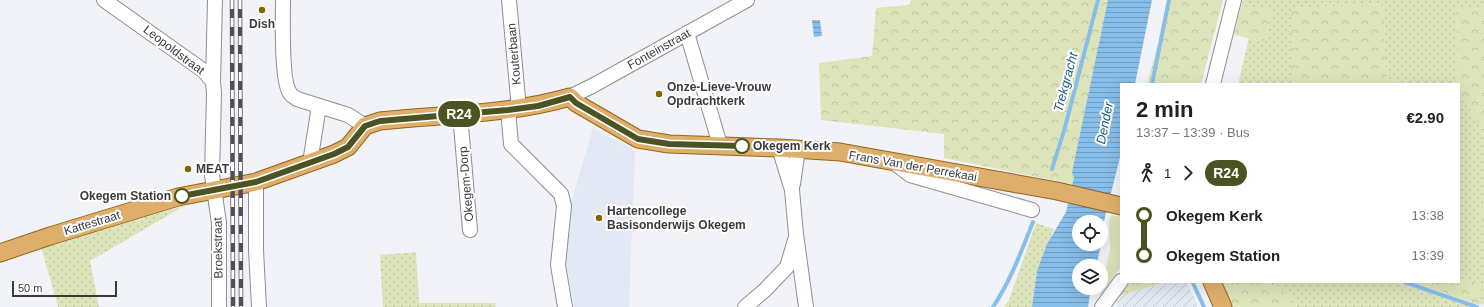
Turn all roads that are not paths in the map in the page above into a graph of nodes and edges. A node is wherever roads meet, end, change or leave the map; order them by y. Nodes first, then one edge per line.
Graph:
1 (104, 0) edge
2 (215, 0) edge
3 (283, 0) edge
4 (510, 0) edge
5 (747, 0) edge
6 (1234, 0) edge
7 (687, 33) junction
8 (213, 82) junction
9 (1213, 83) edge
10 (570, 97) junction
11 (321, 107) junction
12 (514, 110) junction
13 (460, 114) junction
14 (365, 126) junction
15 (720, 145) junction
16 (779, 148) junction
17 (798, 149) junction
18 (893, 162) junction
19 (310, 163) junction
20 (256, 182) junction
21 (215, 189) junction
22 (792, 190) junction
23 (1120, 206) edge
24 (1032, 210) dead end
25 (470, 230) dead end
26 (796, 234) junction
27 (0, 253) edge
28 (1120, 282) edge
29 (1212, 283) edge
30 (219, 307) edge
31 (258, 307) edge
32 (565, 307) edge
33 (745, 307) edge
34 (806, 307) edge
35 (1102, 307) edge
36 (1223, 307) edge

1 - 8 street, Leopoldstraat
2 - 8 street
3 - 11 street
4 - 12 street, Kouterbaan
5 - 7 street, Fonteinstraat
6 - 9 street
7 - 10 street, Fonteinstraat
7 - 15 street
8 - 21 street, Leopoldstraat
10 - 12 main road
10 - 15 main road, Frans Van der Perrekaai
11 - 14 street
11 - 19 street
12 - 13 main road
12 - 32 street, Kouterbaan
13 - 14 main road
13 - 25 street, Okegem-Dorp
14 - 19 main road
15 - 16 main road, Frans Van der Perrekaai
16 - 17 main road, Frans Van der Perrekaai
16 - 22 street
17 - 18 main road, Frans Van der Perrekaai
17 - 22 street
18 - 23 main road, Frans Van der Perrekaai
18 - 24 street, Frans Van der Perrekaai
19 - 20 main road
20 - 21 main road, Kattestraat
20 - 31 street
21 - 27 main road, Kattestraat
21 - 30 street, Broekstraat
22 - 26 street
26 - 33 street
26 - 34 street
28 - 35 street
29 - 36 main road

